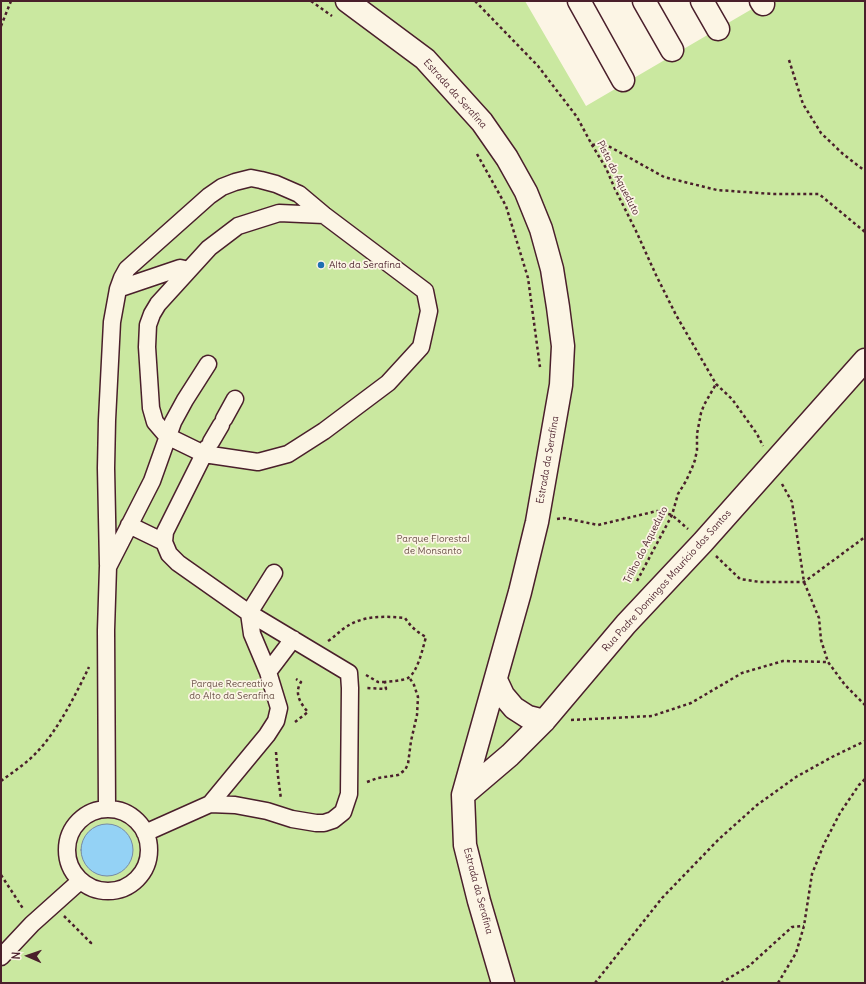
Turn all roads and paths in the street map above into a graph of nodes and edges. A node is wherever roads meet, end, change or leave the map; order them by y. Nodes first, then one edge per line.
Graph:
1 (11, 1) edge
2 (312, 1) edge
3 (347, 1) edge
4 (476, 1) edge
5 (579, 1) edge
6 (644, 1) edge
7 (702, 1) edge
8 (337, 20) dead end
9 (1, 26) edge
10 (718, 29) dead end
11 (672, 50) dead end
12 (789, 60) dead end
13 (623, 80) dead end
14 (592, 145) junction
15 (477, 153) dead end
16 (865, 171) edge
17 (324, 215) junction
18 (865, 232) edge
19 (189, 270) junction
20 (118, 289) junction
21 (865, 360) edge
22 (208, 364) dead end
23 (540, 367) dead end
24 (716, 384) junction
25 (238, 394) dead end
26 (167, 436) junction
27 (207, 448) junction
28 (772, 464) junction
29 (672, 515) junction
30 (537, 522) junction
31 (129, 525) junction
32 (865, 537) edge
33 (164, 542) junction
34 (703, 542) junction
35 (108, 567) junction
36 (274, 573) dead end
37 (636, 582) dead end
38 (804, 582) junction
39 (249, 613) junction
40 (293, 639) junction
41 (307, 648) junction
42 (828, 662) junction
43 (90, 663) dead end
44 (268, 672) junction
45 (409, 677) junction
46 (296, 679) dead end
47 (496, 680) junction
48 (350, 688) junction
49 (865, 705) edge
50 (544, 721) junction
51 (290, 726) dead end
52 (865, 741) edge
53 (278, 747) dead end
54 (865, 779) edge
55 (1, 781) edge
56 (349, 794) junction
57 (463, 795) junction
58 (210, 804) junction
59 (107, 808) junction
60 (292, 819) junction
61 (145, 833) junction
62 (1, 875) edge
63 (80, 881) junction
64 (71, 922) dead end
65 (32, 924) junction
66 (804, 926) junction
67 (88, 945) dead end
68 (1, 956) edge
69 (503, 983) edge
70 (595, 983) edge
71 (720, 983) edge
72 (778, 983) edge

1 - 9 path
2 - 8 path
3 - 30 street, Estrada da Serafina
4 - 14 path, Pista do Aqueduto
5 - 13 street
6 - 11 street
7 - 10 street
12 - 16 path
14 - 18 path
14 - 24 path, Pista do Aqueduto
15 - 23 path
17 - 19 street
17 - 20 street
17 - 27 street
19 - 20 street
19 - 26 street
20 - 35 street
21 - 28 street, Rua Padre Domingos Maurício dos Santos
22 - 26 street
24 - 28 path, Pista do Aqueduto
24 - 29 path, Trilho do Aqueduto
25 - 27 street
26 - 27 street
26 - 31 street
27 - 33 street
28 - 34 street, Rua Padre Domingos Maurício dos Santos
28 - 38 path, Pista do Aqueduto
29 - 30 path
29 - 37 path, Trilho do Aqueduto
30 - 47 street, Estrada da Serafina
31 - 33 street
31 - 35 street
32 - 38 path
33 - 39 street
34 - 38 path
34 - 50 street, Rua Padre Domingos Maurício dos Santos
35 - 59 street
36 - 39 street
38 - 42 path, Pista do Aqueduto
39 - 40 street
39 - 44 street
40 - 41 street
40 - 44 street
41 - 45 path
41 - 48 street
42 - 49 path, Pista do Aqueduto
42 - 50 path
43 - 55 path
44 - 58 street
45 - 48 path
45 - 56 path
46 - 51 path
47 - 50 street
47 - 57 street, Estrada da Serafina
48 - 56 street
50 - 57 street, Rua Padre Domingos Maurício dos Santos
52 - 70 path
53 - 60 path
54 - 66 path
56 - 60 street
57 - 69 street, Estrada da Serafina
58 - 60 street
58 - 61 street
59 - 61 street
59 - 63 street
61 - 63 street
62 - 65 path
63 - 65 street
64 - 67 path
65 - 68 street
66 - 71 path
66 - 72 path

